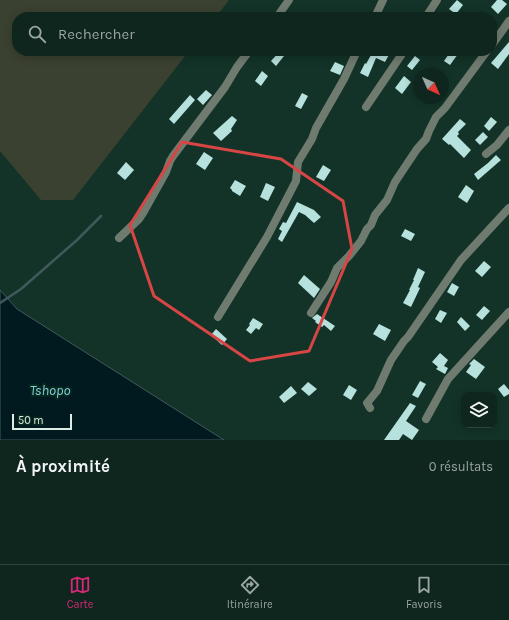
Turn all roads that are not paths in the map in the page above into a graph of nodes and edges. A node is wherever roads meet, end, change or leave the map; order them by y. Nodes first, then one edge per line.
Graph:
1 (289, 0) edge
2 (383, 0) edge
3 (437, 0) edge
4 (281, 12) edge
5 (377, 12) edge
6 (429, 12) edge
7 (509, 21) edge
8 (497, 38) edge
9 (245, 56) edge
10 (355, 56) edge
11 (401, 56) edge
12 (483, 56) edge
13 (366, 107) dead end
14 (509, 130) edge
15 (486, 154) dead end
16 (509, 208) edge
17 (119, 238) dead end
18 (509, 312) edge
19 (311, 313) dead end
20 (218, 317) dead end
21 (370, 408) dead end
22 (426, 420) dead end

1 - 4 street
2 - 5 street
3 - 6 street
7 - 8 street
9 - 17 street
10 - 20 street
11 - 13 street
12 - 19 street
14 - 15 street
16 - 21 street
18 - 22 street

